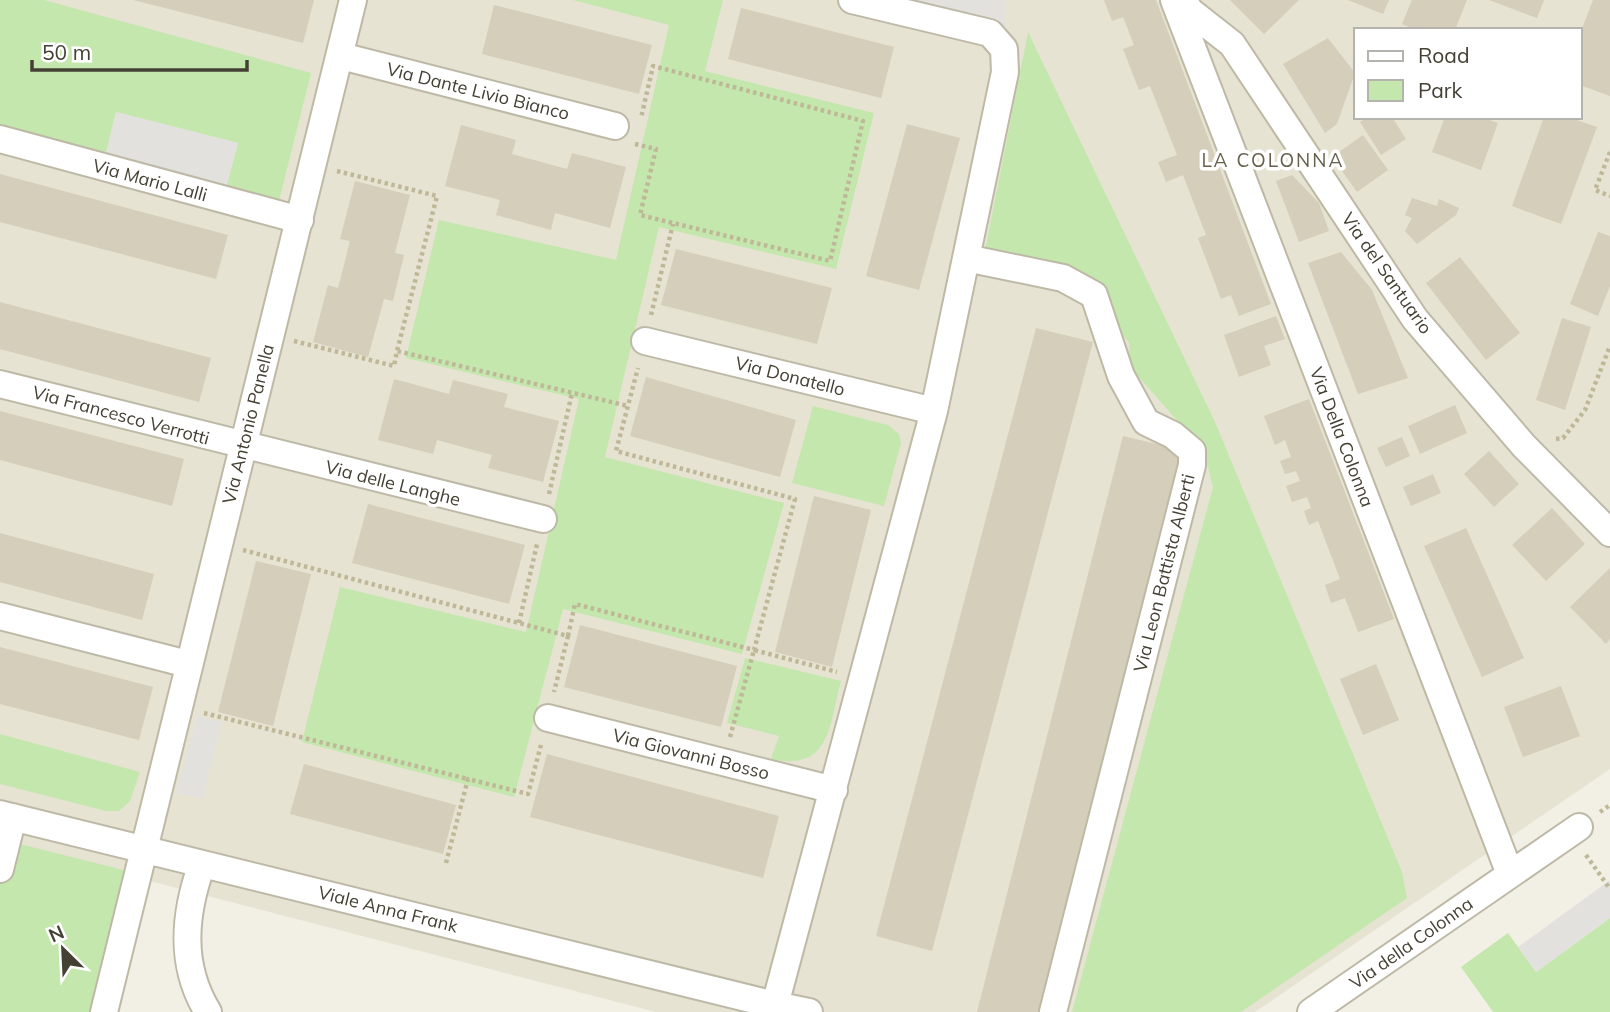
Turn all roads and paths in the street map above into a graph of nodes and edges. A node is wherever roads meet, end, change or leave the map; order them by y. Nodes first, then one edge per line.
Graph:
1 (353, 0) edge
2 (852, 0) edge
3 (1174, 0) edge
4 (1183, 0) edge
5 (341, 56) junction
6 (615, 126) joint
7 (0, 139) edge
8 (635, 144) junction
9 (1610, 152) edge
10 (313, 165) junction
11 (1610, 196) edge
12 (300, 220) junction
13 (673, 224) junction
14 (966, 258) junction
15 (270, 335) junction
16 (645, 341) junction
17 (1610, 346) edge
18 (397, 352) junction
19 (0, 384) edge
20 (628, 406) junction
21 (934, 411) junction
22 (242, 446) junction
23 (1524, 446) junction
24 (543, 519) dead end
25 (1610, 533) edge
26 (218, 544) junction
27 (0, 616) edge
28 (568, 636) junction
29 (754, 650) junction
30 (188, 664) junction
31 (862, 678) junction
32 (178, 707) junction
33 (548, 718) junction
34 (723, 762) junction
35 (468, 779) junction
36 (834, 790) junction
37 (7, 816) edge
38 (1574, 830) joint
39 (146, 849) junction
40 (446, 863) dead end
41 (202, 864) junction
42 (0, 869) edge
43 (1510, 874) junction
44 (1610, 889) edge
45 (775, 1005) junction
46 (104, 1012) edge
47 (208, 1012) edge
48 (809, 1012) edge
49 (1053, 1012) edge
50 (1311, 1012) edge

1 - 5 street, Via Antonio Panella
2 - 14 street
3 - 43 street, Via Della Colonna
4 - 23 street, Via del Santuario
5 - 6 street, Via Dante Livio Bianco
5 - 10 street, Via Antonio Panella
6 - 8 path
7 - 12 street, Via Mario Lalli
8 - 13 path
8 - 13 path
9 - 11 path
10 - 12 street, Via Antonio Panella
10 - 18 path
12 - 15 street, Via Antonio Panella
13 - 16 path
14 - 21 street
14 - 49 street, Via Leon Battista Alberti
15 - 18 path
15 - 22 street, Via Antonio Panella
16 - 20 path
16 - 21 street, Via Donatello
17 - 23 path
18 - 20 path
19 - 22 street, Via Francesco Verrotti
20 - 29 path
21 - 31 street
22 - 24 street, Via delle Langhe
22 - 26 street, Via Antonio Panella
23 - 25 street, Via del Santuario
26 - 28 path
26 - 30 street, Via Antonio Panella
27 - 30 street
28 - 29 path
28 - 33 path
29 - 31 path
29 - 34 path
30 - 32 street, Via Antonio Panella
31 - 36 street
32 - 35 path
32 - 39 street, Via Antonio Panella
33 - 34 street, Via Giovanni Bosso
33 - 35 path
34 - 36 street, Via Giovanni Bosso
35 - 40 path
36 - 45 street
37 - 39 street, Viale Anna Frank
37 - 42 street
38 - 43 street, Via della Colonna
38 - 44 path
39 - 41 street, Viale Anna Frank
39 - 46 street, Via Antonio Panella
41 - 45 street, Viale Anna Frank
41 - 47 street
43 - 50 street, Via della Colonna
45 - 48 street

